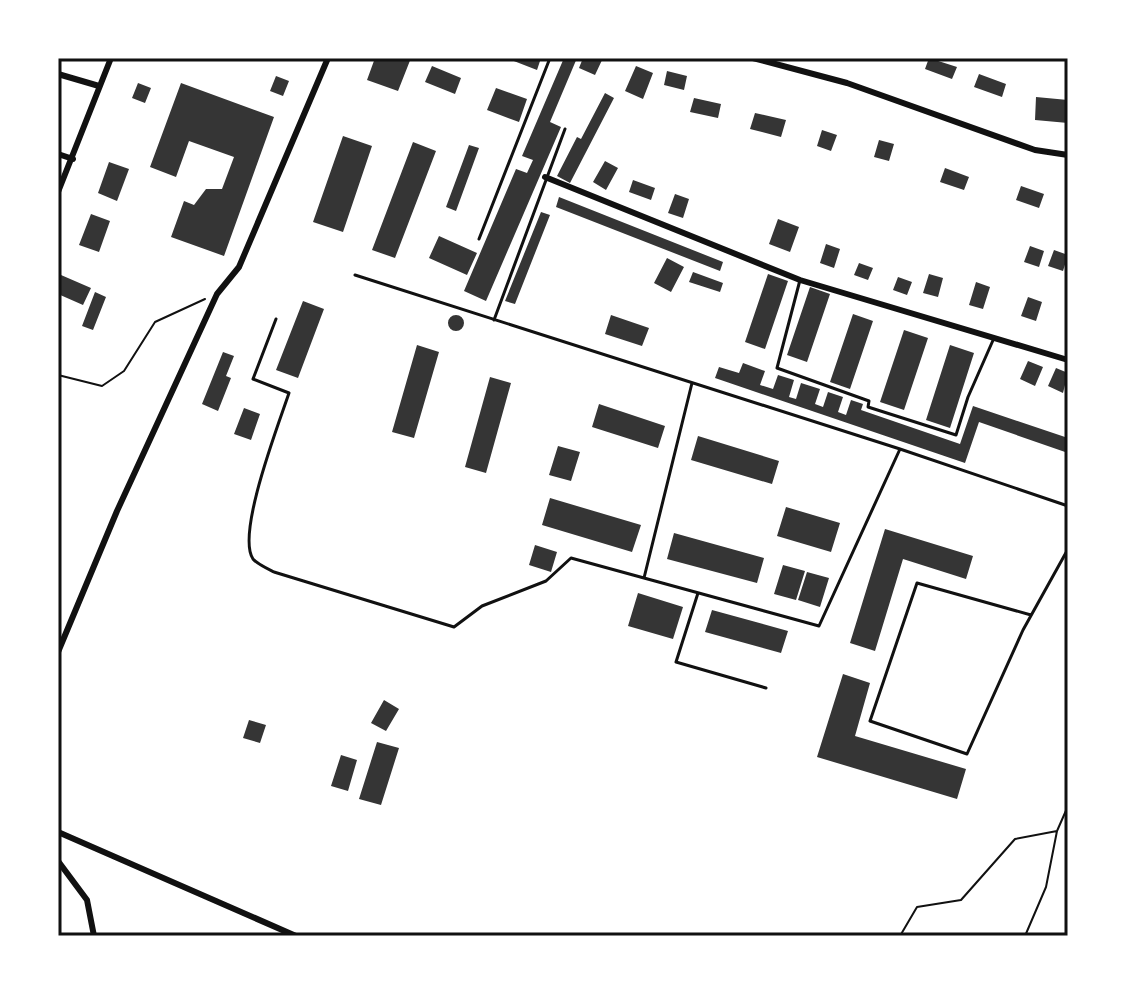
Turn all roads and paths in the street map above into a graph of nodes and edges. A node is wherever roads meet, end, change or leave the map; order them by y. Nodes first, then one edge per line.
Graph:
1 (111, 58) edge
2 (328, 58) edge
3 (550, 58) edge
4 (753, 58) edge
5 (58, 74) edge
6 (99, 86) junction
7 (565, 129) dead end
8 (58, 154) edge
9 (1068, 155) edge
10 (73, 159) junction
11 (545, 177) junction
12 (58, 192) edge
13 (479, 239) dead end
14 (355, 275) dead end
15 (800, 280) junction
16 (217, 294) junction
17 (276, 319) dead end
18 (494, 320) junction
19 (995, 337) junction
20 (1068, 360) edge
21 (58, 375) edge
22 (692, 383) junction
23 (900, 449) junction
24 (1068, 506) edge
25 (1068, 549) edge
26 (644, 578) junction
27 (698, 593) junction
28 (1031, 615) junction
29 (58, 652) edge
30 (766, 688) dead end
31 (1068, 806) edge
32 (1057, 831) junction
33 (58, 832) edge
34 (58, 861) edge
35 (94, 936) edge
36 (296, 936) edge
37 (900, 936) edge
38 (1025, 936) edge

1 - 6 street
2 - 16 street
3 - 13 lane
4 - 9 street
5 - 6 street
6 - 10 street
7 - 11 lane
8 - 10 street
10 - 12 street
11 - 15 street
11 - 18 lane
14 - 18 lane
15 - 19 street
15 - 19 lane
16 - 21 path
16 - 29 street
17 - 26 lane
18 - 22 lane
19 - 20 street
22 - 23 lane
22 - 26 lane
23 - 24 lane
23 - 27 lane
25 - 28 lane
26 - 27 lane
27 - 30 lane
28 - 28 lane
31 - 32 path
32 - 37 path
32 - 38 path
33 - 36 street
34 - 35 street

